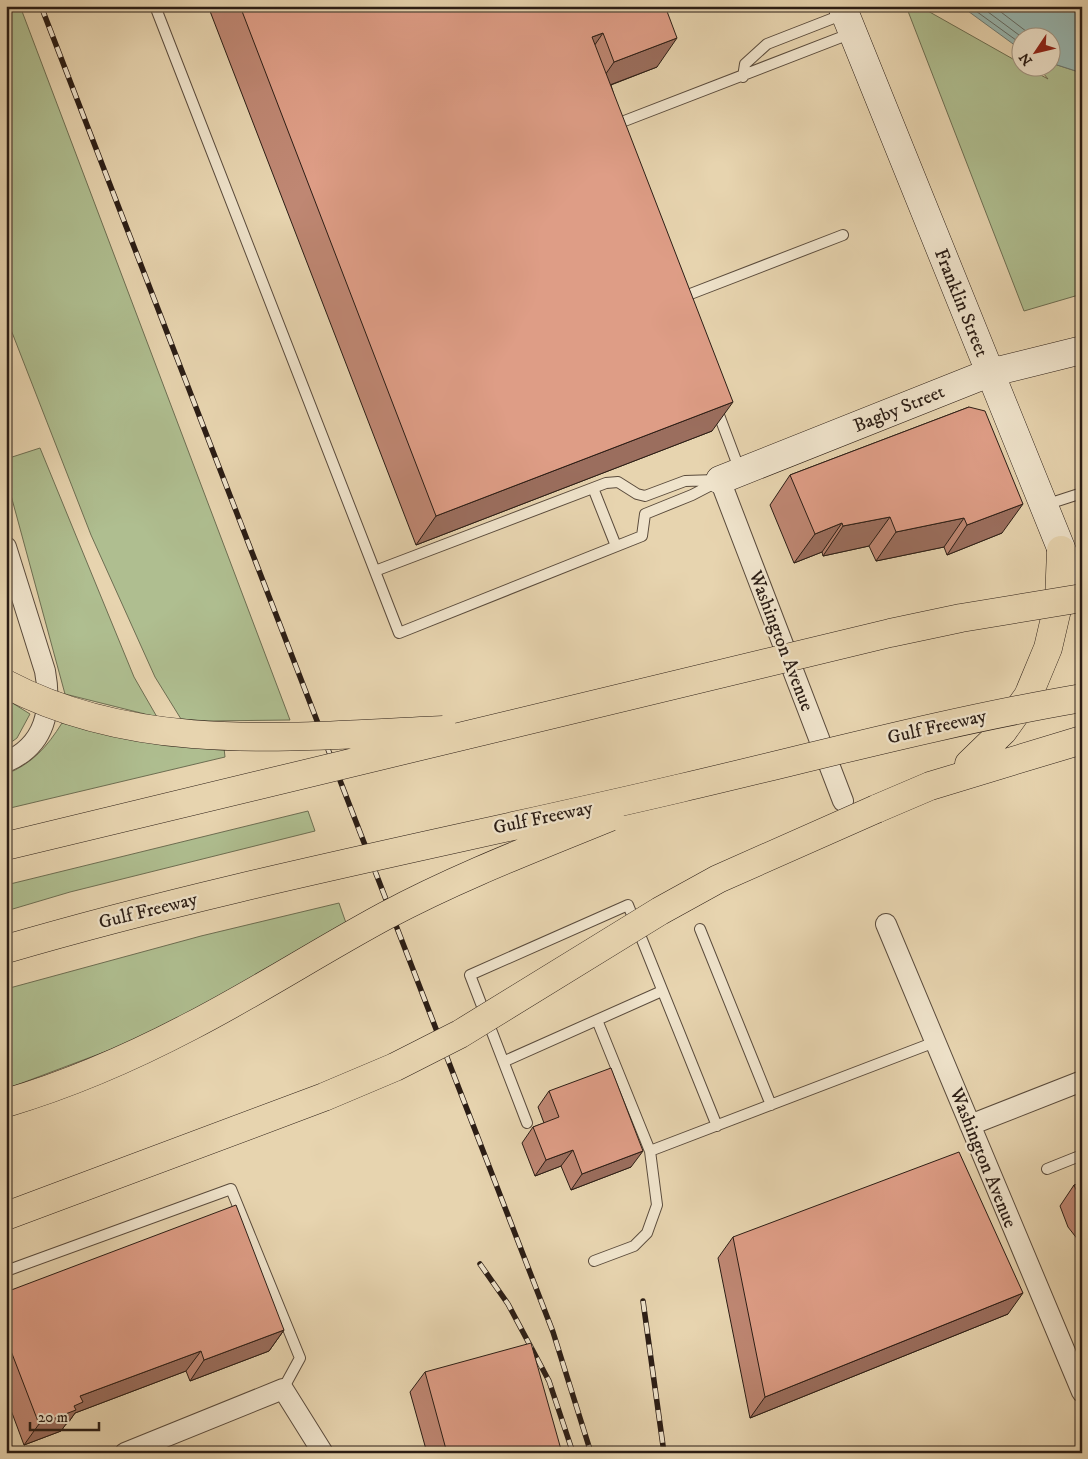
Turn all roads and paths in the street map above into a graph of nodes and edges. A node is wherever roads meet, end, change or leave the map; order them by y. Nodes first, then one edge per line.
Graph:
1 (156, 6) edge
2 (847, 18) edge
3 (743, 77) junction
4 (610, 136) edge
5 (843, 235) dead end
6 (674, 301) edge
7 (1082, 350) edge
8 (989, 372) junction
9 (711, 396) edge
10 (730, 476) junction
11 (593, 488) junction
12 (1082, 493) edge
13 (1043, 506) junction
14 (616, 546) junction
15 (6, 547) edge
16 (1061, 550) junction
17 (375, 571) junction
18 (1082, 599) edge
19 (6, 684) edge
20 (1082, 690) edge
21 (1082, 698) edge
22 (507, 727) junction
23 (1082, 740) edge
24 (6, 762) edge
25 (969, 764) junction
26 (930, 786) junction
27 (681, 788) junction
28 (843, 801) dead end
29 (6, 846) edge
30 (886, 924) dead end
31 (700, 929) dead end
32 (6, 949) edge
33 (662, 991) junction
34 (597, 1020) junction
35 (935, 1042) junction
36 (505, 1061) junction
37 (1082, 1081) edge
38 (6, 1103) edge
39 (771, 1105) junction
40 (527, 1123) dead end
41 (970, 1125) junction
42 (717, 1126) junction
43 (650, 1152) junction
44 (1082, 1154) edge
45 (1047, 1169) dead end
46 (6, 1216) edge
47 (594, 1261) dead end
48 (6, 1271) edge
49 (283, 1389) junction
50 (1082, 1392) edge
51 (125, 1453) edge
52 (323, 1453) edge

1 - 17 lane
2 - 3 lane
2 - 3 lane
2 - 8 main road, Franklin Street
3 - 4 lane
5 - 6 lane
7 - 8 main road, Bagby Street
8 - 10 main road, Bagby Street
8 - 13 main road, Franklin Street
9 - 10 lane
10 - 11 lane
10 - 14 lane
10 - 28 street, Washington Avenue
11 - 14 lane
11 - 17 lane
12 - 13 lane
13 - 16 main road, Franklin Street
14 - 17 lane
15 - 24 street
16 - 18 main road, Franklin Street
16 - 25 highway
18 - 22 highway, bridge
19 - 22 highway, bridge
20 - 25 highway
21 - 27 highway, Gulf Freeway, bridge
22 - 29 highway, bridge
23 - 26 highway
25 - 26 highway
26 - 46 highway, bridge
27 - 32 highway, Gulf Freeway, bridge
27 - 38 highway, bridge
30 - 35 street, Washington Avenue
31 - 39 lane
33 - 34 lane
33 - 36 lane
33 - 42 lane
34 - 36 lane
34 - 43 lane
35 - 39 lane
35 - 41 street, Washington Avenue
36 - 40 lane
37 - 41 street
39 - 42 lane
41 - 50 street, Washington Avenue
42 - 43 lane
43 - 47 lane
44 - 45 lane
48 - 49 lane
49 - 51 street
49 - 52 street

